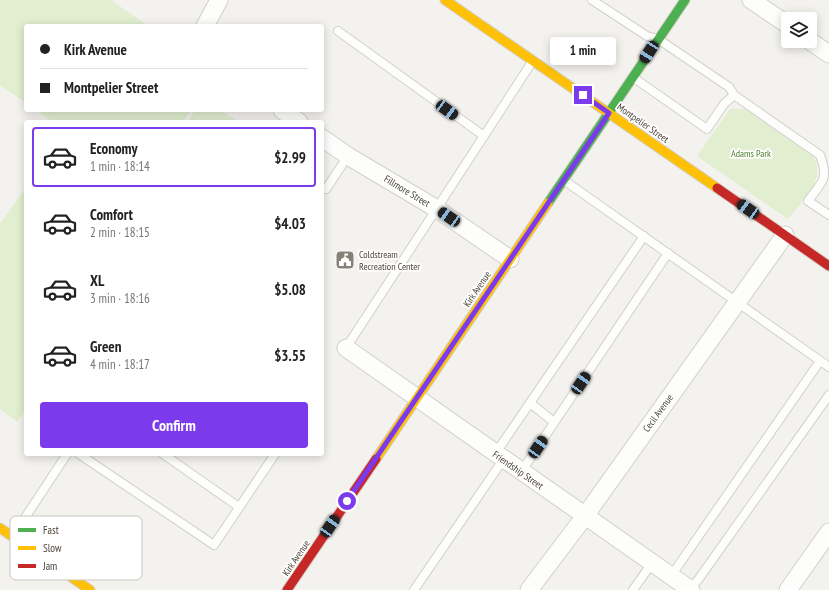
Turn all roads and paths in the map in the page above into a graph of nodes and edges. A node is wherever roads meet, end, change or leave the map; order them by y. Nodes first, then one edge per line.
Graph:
1 (218, 0) edge
2 (445, 0) edge
3 (592, 0) edge
4 (685, 0) edge
5 (751, 0) edge
6 (781, 20) edge
7 (206, 24) edge
8 (338, 31) dead end
9 (658, 39) junction
10 (817, 46) edge
11 (829, 54) edge
12 (532, 61) junction
13 (633, 77) junction
14 (734, 96) junction
15 (285, 112) edge
16 (609, 113) junction
17 (296, 120) edge
18 (484, 136) junction
19 (324, 139) edge
20 (348, 156) junction
21 (827, 175) edge
22 (564, 180) junction
23 (326, 189) dead end
24 (437, 209) junction
25 (829, 215) edge
26 (785, 235) junction
27 (644, 236) junction
28 (668, 253) junction
29 (510, 259) junction
30 (829, 266) edge
31 (737, 302) junction
32 (346, 348) joint
33 (820, 361) junction
34 (829, 367) edge
35 (829, 395) edge
36 (416, 399) junction
37 (530, 403) junction
38 (554, 422) junction
39 (67, 456) edge
40 (82, 456) edge
41 (166, 456) edge
42 (274, 456) edge
43 (499, 457) junction
44 (521, 472) junction
45 (239, 507) junction
46 (27, 516) edge
47 (584, 516) junction
48 (0, 528) edge
49 (829, 532) edge
50 (10, 535) edge
51 (652, 563) junction
52 (671, 576) junction
53 (75, 580) edge
54 (90, 590) edge
55 (287, 590) edge
56 (414, 590) edge
57 (529, 590) edge
58 (633, 590) edge
59 (690, 590) edge
60 (788, 590) edge

1 - 7 street
2 - 12 street, Montpelier Street
3 - 9 lane
4 - 9 street, Kirk Avenue
5 - 6 street
8 - 18 lane
9 - 13 street, Kirk Avenue
9 - 14 lane
10 - 11 street
12 - 16 street, Montpelier Street
12 - 18 lane
13 - 14 lane
13 - 16 street, Kirk Avenue
14 - 21 lane
15 - 17 street
16 - 22 street, Kirk Avenue
16 - 26 street, Montpelier Street
18 - 24 lane
19 - 20 street, Fillmore Street
20 - 23 lane
20 - 24 street, Fillmore Street
21 - 25 lane
22 - 27 lane
22 - 29 street, Kirk Avenue
24 - 29 street, Fillmore Street
24 - 32 lane
26 - 30 street, Montpelier Street
26 - 31 street, Cecil Avenue
27 - 28 lane
27 - 37 lane
28 - 31 lane
28 - 38 lane
29 - 36 street, Kirk Avenue
31 - 33 lane
31 - 47 street, Cecil Avenue
32 - 36 street, Friendship Street
33 - 34 lane
33 - 52 lane
35 - 59 lane
36 - 43 street, Friendship Street
36 - 55 street, Kirk Avenue
37 - 38 lane
37 - 43 lane
38 - 44 lane
39 - 46 lane
40 - 45 lane
41 - 45 lane
42 - 45 lane
43 - 44 street, Friendship Street
43 - 56 lane
44 - 47 street, Friendship Street
47 - 51 street, Friendship Street
47 - 57 street, Cecil Avenue
48 - 50 street
49 - 60 street
51 - 52 street, Friendship Street
51 - 58 lane
52 - 59 street, Friendship Street
53 - 54 street

